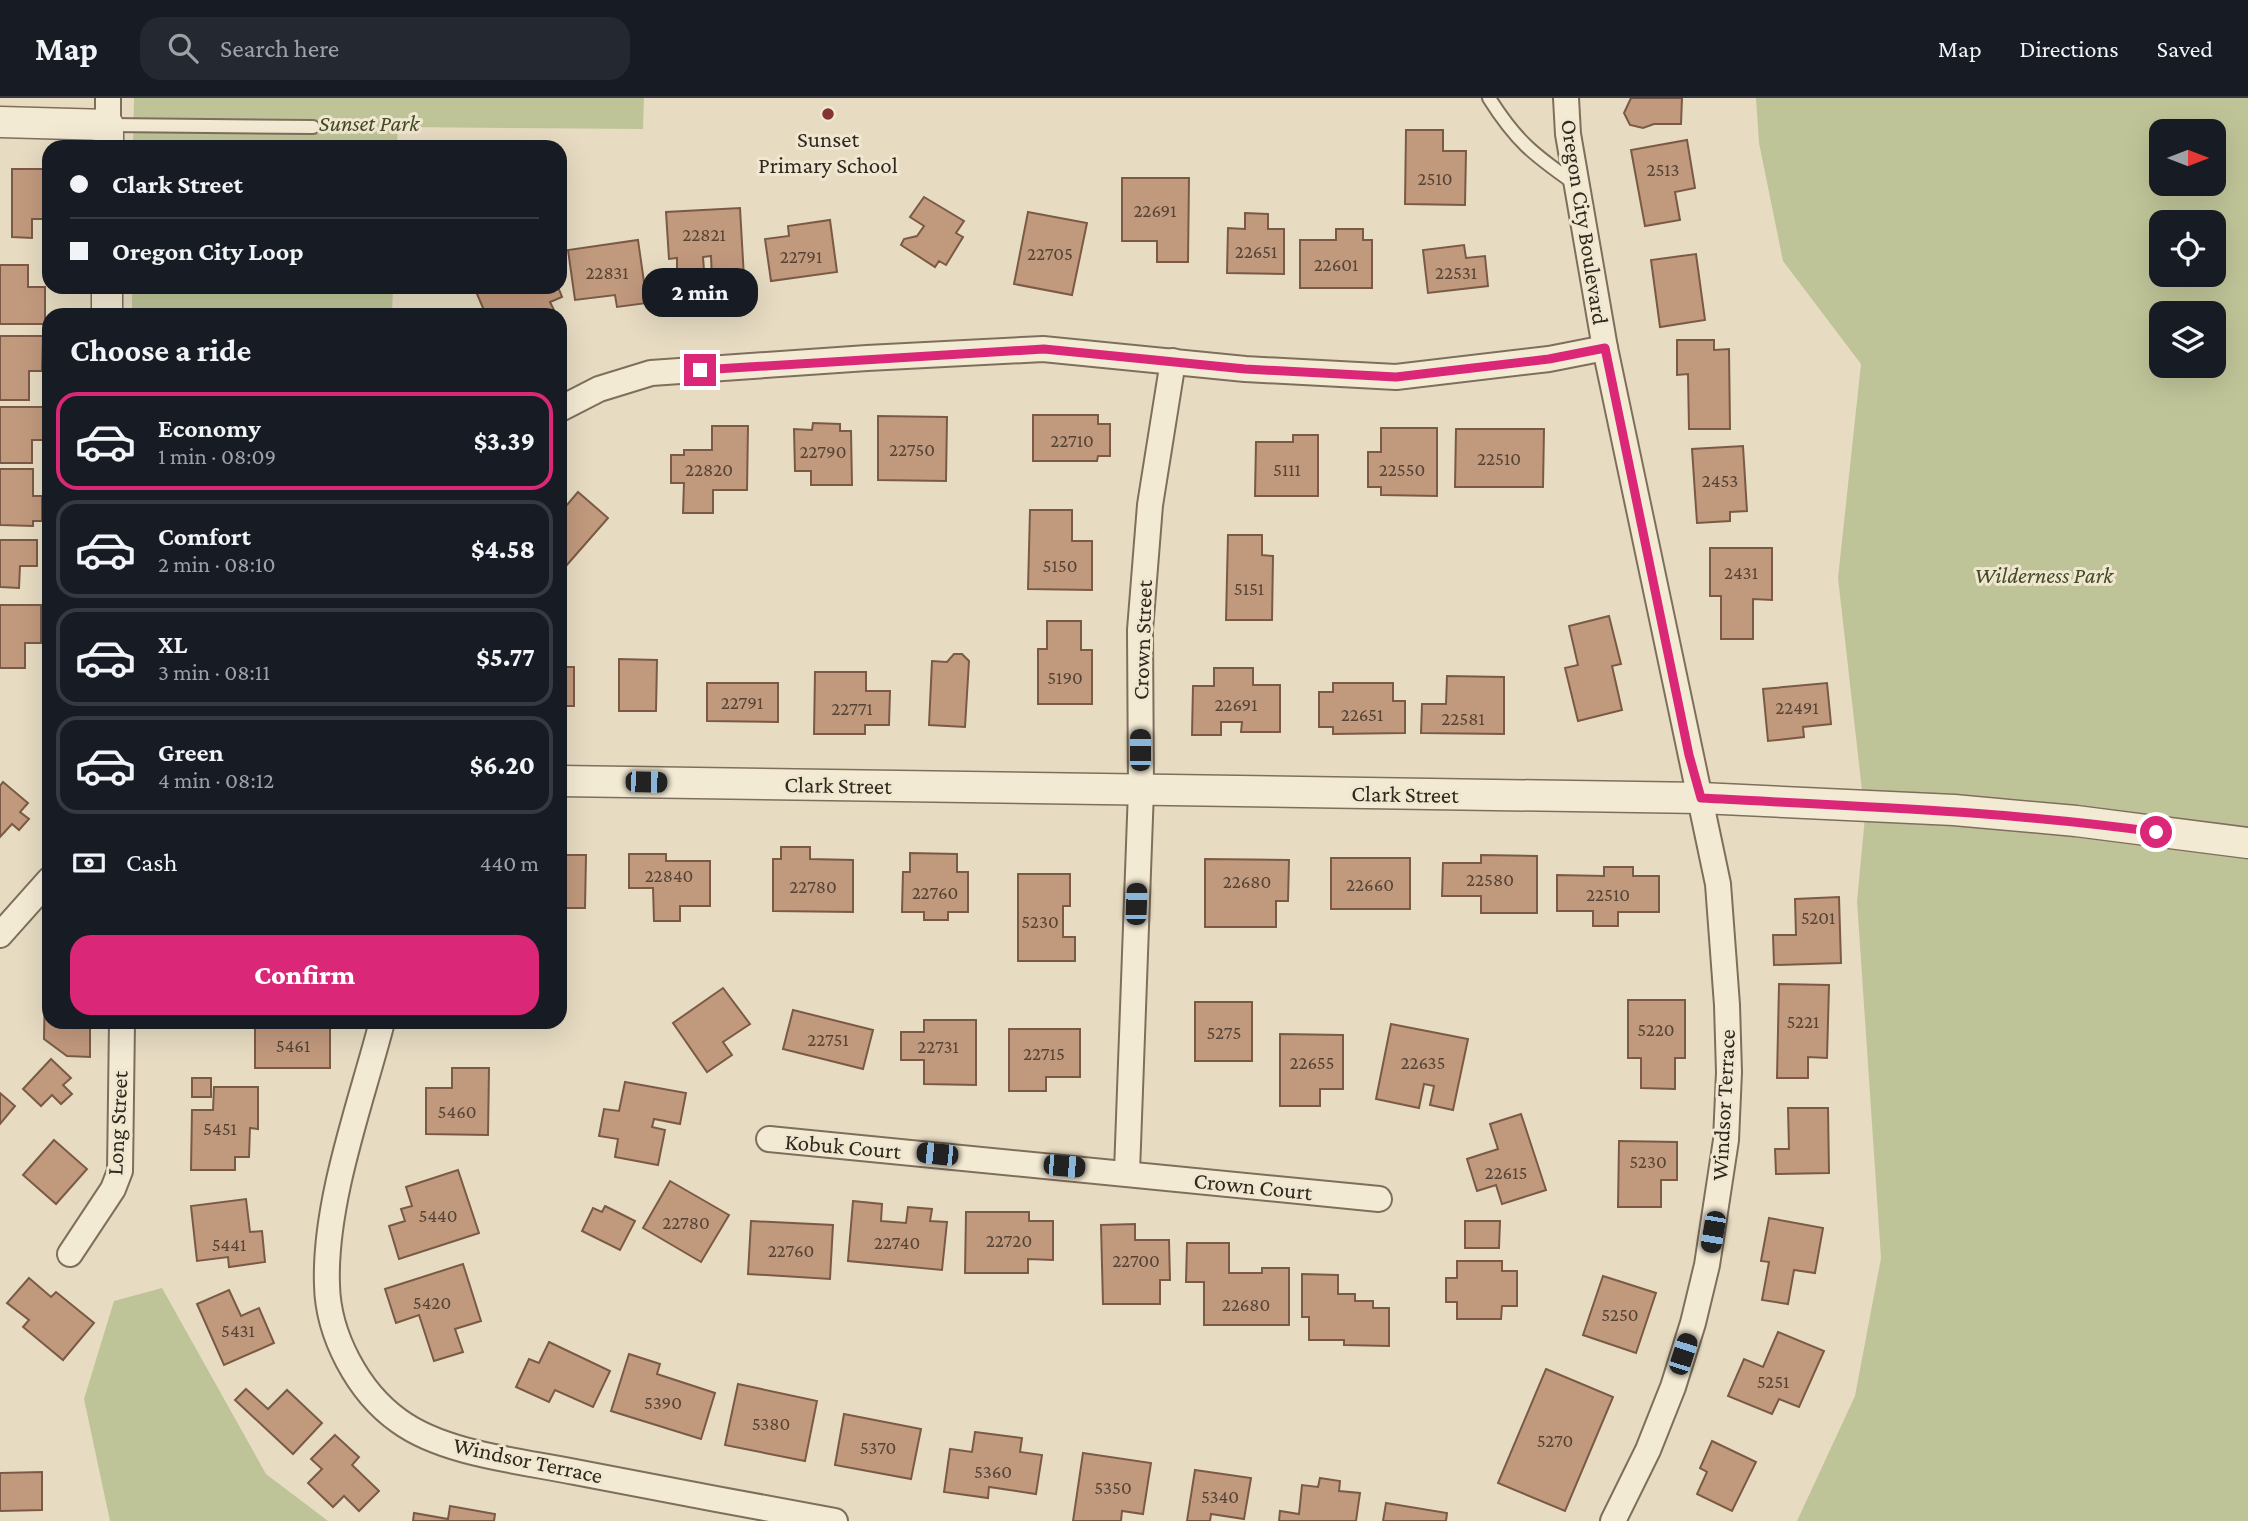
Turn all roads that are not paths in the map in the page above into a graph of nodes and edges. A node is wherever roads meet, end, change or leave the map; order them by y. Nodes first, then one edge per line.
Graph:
1 (1489, 98) edge
2 (1566, 98) edge
3 (0, 122) edge
4 (108, 123) edge
5 (313, 127) dead end
6 (1577, 185) junction
7 (1605, 348) junction
8 (1174, 361) junction
9 (567, 405) edge
10 (567, 781) edge
11 (1140, 790) junction
12 (1701, 798) junction
13 (2248, 843) edge
14 (42, 888) edge
15 (0, 935) edge
16 (122, 1029) edge
17 (380, 1029) edge
18 (769, 1139) dead end
19 (1127, 1172) junction
20 (1379, 1199) dead end
21 (70, 1254) dead end
22 (835, 1521) edge
23 (1613, 1521) edge

1 - 6 lane
2 - 6 street, Oregon City Boulevard
3 - 4 street
4 - 5 lane
6 - 7 street, Oregon City Boulevard
7 - 8 street
7 - 12 street, Oregon City Boulevard
8 - 9 street
8 - 11 street, Crown Street
10 - 11 street, Clark Street
11 - 12 street, Clark Street
11 - 19 street, Crown Street
12 - 13 street, Clark Street
12 - 23 street, Windsor Terrace
14 - 15 street
16 - 21 street, Long Street
17 - 22 street, Windsor Terrace
18 - 19 street, Kobuk Court
19 - 20 street, Crown Court

